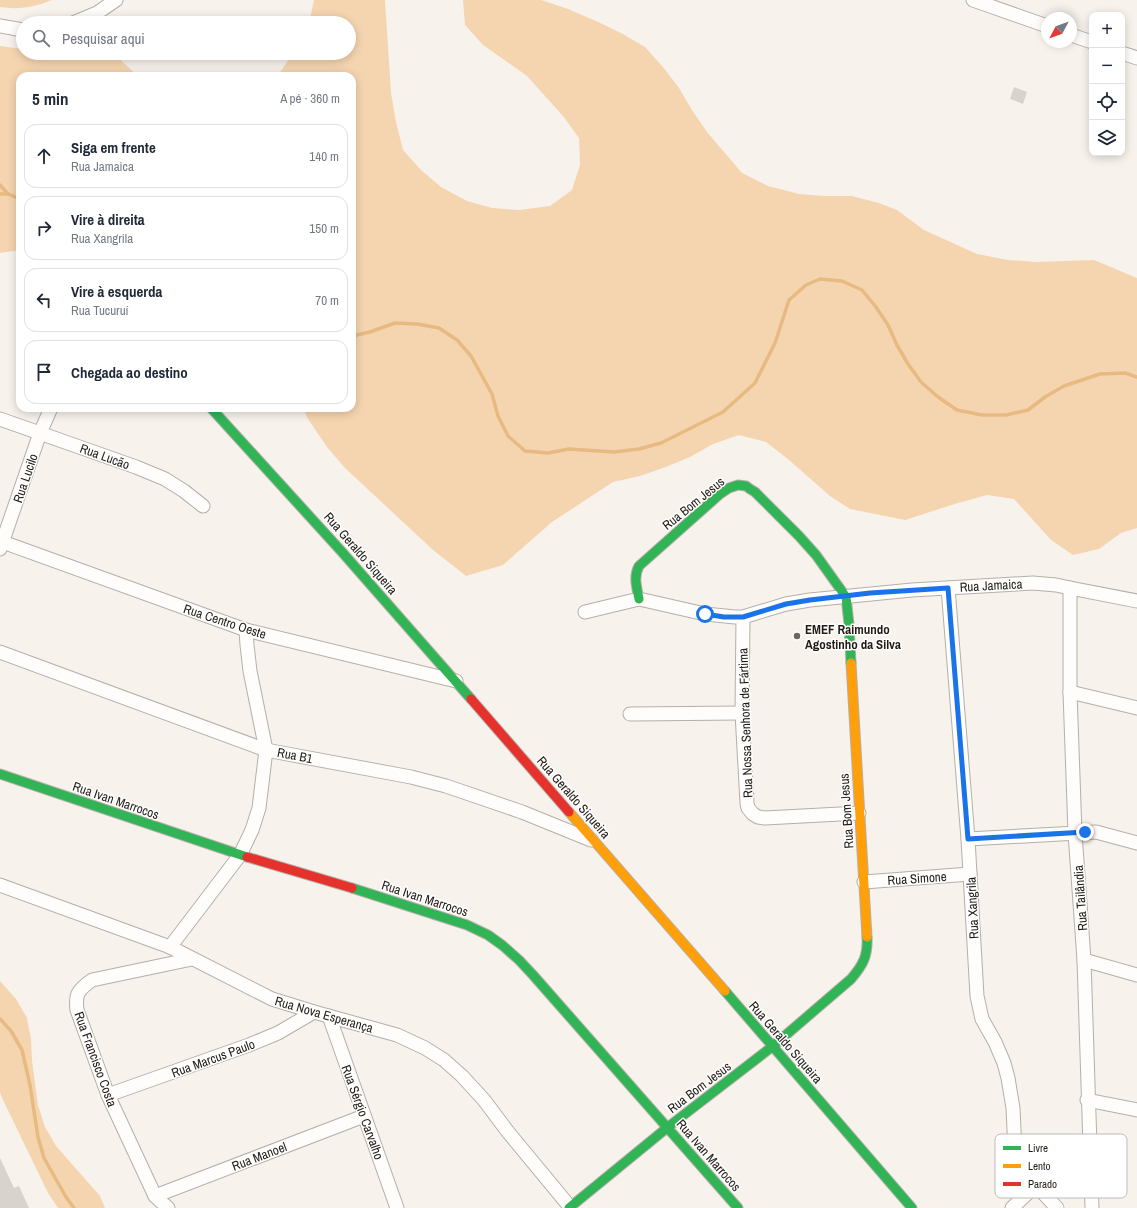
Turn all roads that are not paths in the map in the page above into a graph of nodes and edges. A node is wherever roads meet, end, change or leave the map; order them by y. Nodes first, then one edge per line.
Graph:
1 (116, 0) edge
2 (972, 0) edge
3 (90, 16) edge
4 (1041, 24) edge
5 (0, 26) edge
6 (16, 29) edge
7 (1077, 37) edge
8 (1089, 41) edge
9 (1125, 53) edge
10 (1137, 58) edge
11 (49, 412) edge
12 (215, 412) edge
13 (0, 419) edge
14 (40, 432) junction
15 (203, 506) dead end
16 (1, 544) edge
17 (948, 588) junction
18 (1070, 588) junction
19 (846, 597) junction
20 (639, 600) junction
21 (1137, 601) edge
22 (585, 612) dead end
23 (743, 617) junction
24 (246, 630) junction
25 (0, 652) edge
26 (457, 682) junction
27 (1070, 692) junction
28 (1137, 708) edge
29 (742, 713) junction
30 (630, 714) dead end
31 (266, 750) junction
32 (0, 774) edge
33 (859, 813) junction
34 (1075, 833) junction
35 (968, 839) junction
36 (595, 841) junction
37 (1137, 843) edge
38 (240, 855) junction
39 (970, 874) junction
40 (864, 882) junction
41 (0, 885) edge
42 (170, 947) junction
43 (192, 959) junction
44 (1084, 960) junction
45 (1137, 975) edge
46 (314, 1012) junction
47 (329, 1016) junction
48 (773, 1046) junction
49 (108, 1095) junction
50 (1087, 1100) junction
51 (1137, 1110) edge
52 (364, 1116) junction
53 (668, 1127) junction
54 (1015, 1134) edge
55 (1089, 1134) edge
56 (155, 1196) junction
57 (1022, 1198) edge
58 (1048, 1198) edge
59 (1092, 1198) edge
60 (168, 1208) edge
61 (397, 1208) edge
62 (570, 1208) edge
63 (738, 1208) edge
64 (912, 1208) edge
65 (1012, 1208) edge
66 (1057, 1208) edge
67 (1092, 1208) edge

1 - 3 street
2 - 4 street
5 - 6 street
7 - 8 street
9 - 10 street
11 - 14 street, Rua Lucilo
12 - 26 street, Rua Geraldo Siqueira
13 - 14 street, Rua Lucão
14 - 15 street, Rua Lucão
14 - 16 street, Rua Lucilo
16 - 24 street, Rua Centro Oeste
17 - 18 street, Rua Jamaica
17 - 19 street, Rua Jamaica
17 - 35 street, Rua Xangrila
18 - 21 street, Rua Jamaica
18 - 27 street, Rua Tailândia
19 - 20 street, Rua Bom Jesus
19 - 23 street, Rua Jamaica
19 - 33 street, Rua Bom Jesus
20 - 22 street, Rua Jamaica
20 - 23 street, Rua Jamaica
23 - 29 street, Rua Nossa Senhora de Fártima
24 - 26 street, Rua Centro Oeste
24 - 31 street
25 - 31 street, Rua B1
26 - 36 street, Rua Geraldo Siqueira
27 - 28 street
27 - 34 street, Rua Tailândia
29 - 30 street
29 - 33 street, Rua Nossa Senhora de Fártima
31 - 36 street, Rua B1
31 - 38 street
32 - 38 street, Rua Ivan Marrocos
33 - 40 street, Rua Bom Jesus
34 - 35 street
34 - 37 street
34 - 44 street, Rua Tailândia
35 - 39 street, Rua Xangrila
36 - 48 street, Rua Geraldo Siqueira
38 - 42 street
38 - 53 street, Rua Ivan Marrocos
39 - 40 street, Rua Simone
39 - 54 street, Rua Xangrila
40 - 48 street, Rua Bom Jesus
41 - 42 street, Rua Nova Esperança
42 - 43 street, Rua Nova Esperança
43 - 46 street, Rua Nova Esperança
43 - 49 street, Rua Francisco Costa
44 - 45 street
44 - 50 street, Rua Tailândia
46 - 47 street, Rua Nova Esperança
46 - 49 street, Rua Marcus Paulo
47 - 52 street, Rua Sérgio Carvalho
47 - 62 street, Rua Nova Esperança
48 - 53 street, Rua Bom Jesus
48 - 64 street, Rua Geraldo Siqueira
49 - 56 street, Rua Francisco Costa
50 - 51 street
50 - 55 street, Rua Tailândia
52 - 56 street, Rua Manoel
52 - 61 street, Rua Sérgio Carvalho
53 - 62 street, Rua Bom Jesus
53 - 63 street, Rua Ivan Marrocos
56 - 60 street, Rua Francisco Costa
57 - 65 street
58 - 66 street, Rua Xangrila
59 - 67 street, Rua Tailândia

